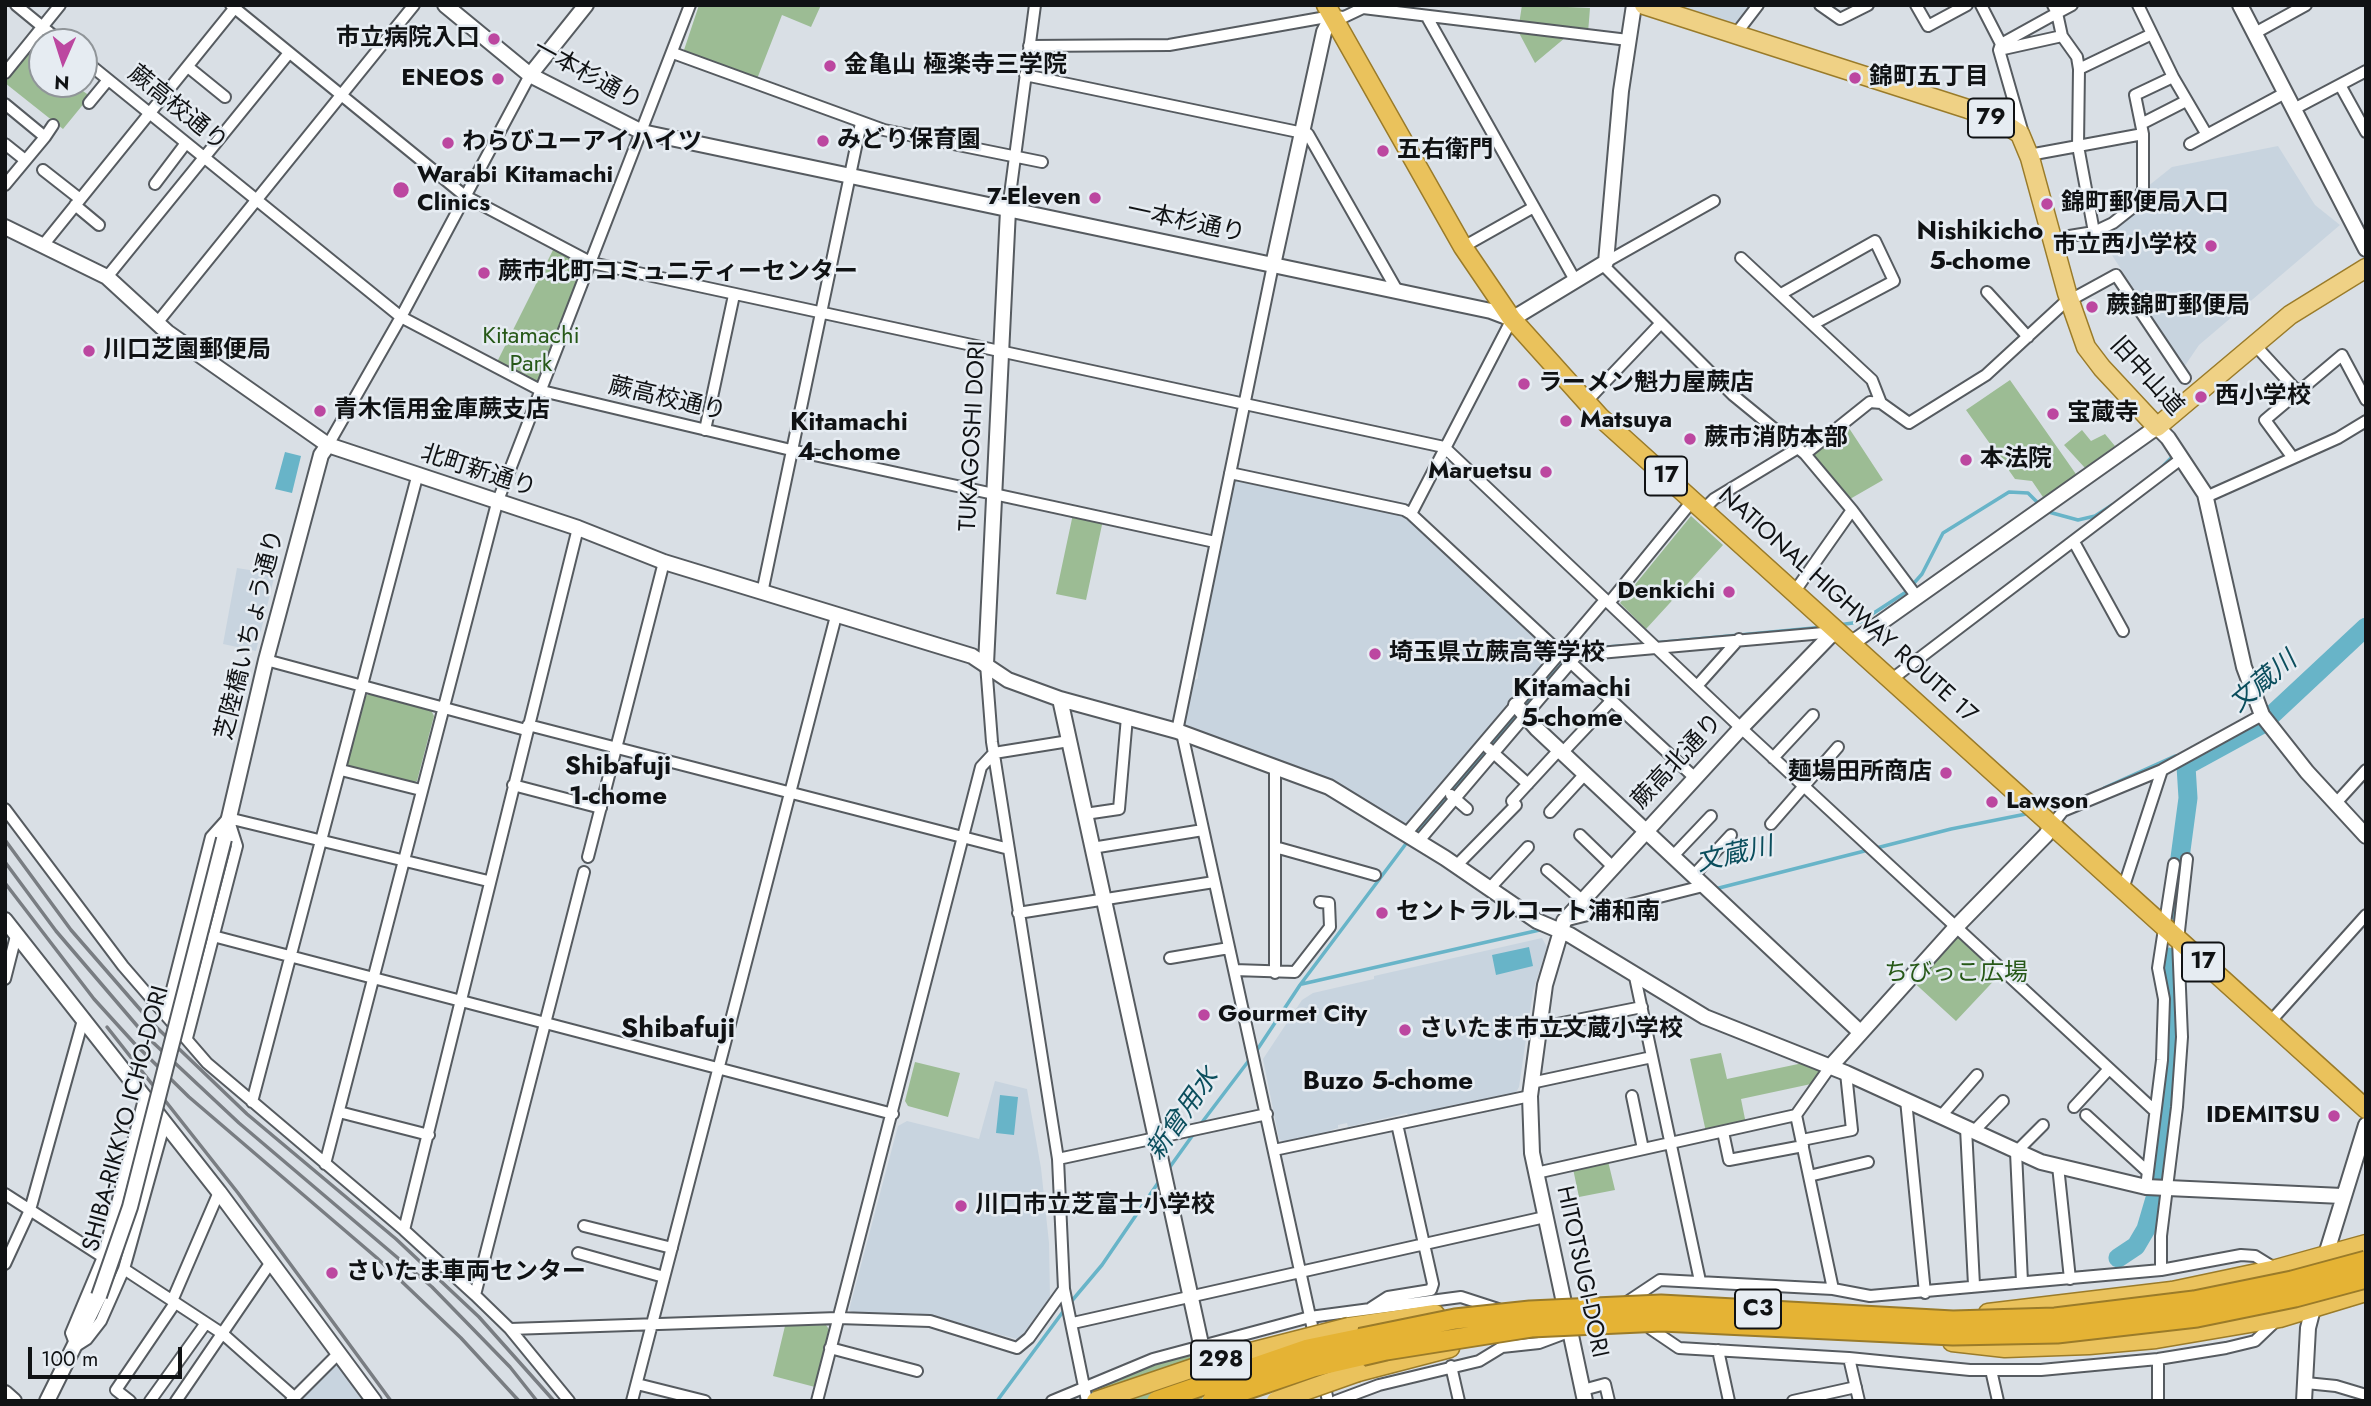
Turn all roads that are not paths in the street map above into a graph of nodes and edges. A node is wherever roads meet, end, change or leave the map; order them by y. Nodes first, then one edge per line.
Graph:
1 (16, 5) edge
2 (60, 5) edge
3 (414, 5) edge
4 (445, 5) edge
5 (586, 5) edge
6 (690, 5) edge
7 (1035, 5) edge
8 (1634, 5) edge
9 (1644, 5) edge
10 (1758, 5) edge
11 (1820, 5) edge
12 (1868, 5) edge
13 (1916, 5) edge
14 (1967, 5) edge
15 (1982, 5) edge
16 (2072, 5) edge
17 (2138, 5) edge
18 (2240, 5) edge
19 (234, 6) edge
20 (2301, 6) edge
21 (2055, 9) edge
22 (1329, 11) edge
23 (1427, 17) junction
24 (43, 27) junction
25 (2255, 33) junction
26 (2152, 34) junction
27 (1735, 35) junction
28 (2062, 36) junction
29 (1629, 40) junction
30 (1029, 46) junction
31 (2000, 47) junction
32 (289, 53) junction
33 (673, 53) junction
34 (188, 67) junction
35 (2079, 69) junction
36 (2366, 71) edge
37 (98, 72) edge
38 (5, 73) edge
39 (530, 75) junction
40 (1025, 75) junction
41 (2172, 77) junction
42 (108, 80) junction
43 (2340, 85) junction
44 (2285, 93) junction
45 (341, 96) junction
46 (225, 97) dead end
47 (2186, 101) junction
48 (89, 103) dead end
49 (5, 104) edge
50 (2294, 109) junction
51 (150, 113) junction
52 (861, 123) junction
53 (53, 125) dead end
54 (2142, 129) junction
55 (642, 132) junction
56 (2366, 132) edge
57 (1302, 133) junction
58 (2207, 135) junction
59 (45, 136) junction
60 (186, 143) junction
61 (5, 144) edge
62 (2190, 144) dead end
63 (2078, 146) junction
64 (2027, 148) junction
65 (204, 157) junction
66 (1015, 157) junction
67 (25, 160) junction
68 (1042, 162) dead end
69 (43, 170) dead end
70 (849, 176) junction
71 (155, 184) dead end
72 (5, 185) edge
73 (465, 196) junction
74 (256, 200) junction
75 (1714, 201) dead end
76 (78, 202) junction
77 (1534, 207) junction
78 (1008, 210) junction
79 (99, 225) dead end
80 (5, 227) edge
81 (2094, 232) junction
82 (2051, 239) junction
83 (44, 244) junction
84 (1463, 247) junction
85 (2366, 249) edge
86 (1741, 258) dead end
87 (592, 263) junction
88 (1273, 265) junction
89 (1606, 265) junction
90 (2366, 268) edge
91 (107, 277) junction
92 (1575, 280) junction
93 (1398, 292) junction
94 (1987, 292) dead end
95 (1781, 294) junction
96 (734, 295) junction
97 (2069, 301) junction
98 (820, 315) junction
99 (401, 317) junction
100 (1512, 319) junction
101 (157, 323) junction
102 (1661, 323) junction
103 (1813, 324) junction
104 (2028, 337) junction
105 (2254, 344) junction
106 (1002, 353) junction
107 (2185, 378) dead end
108 (542, 391) junction
109 (2298, 393) junction
110 (2366, 400) edge
111 (1586, 402) junction
112 (1881, 403) junction
113 (1245, 405) junction
114 (2366, 421) edge
115 (2157, 426) junction
116 (705, 430) junction
117 (328, 445) junction
118 (1444, 447) junction
119 (791, 450) junction
120 (1801, 451) junction
121 (2181, 458) junction
122 (2293, 458) junction
123 (1230, 473) junction
124 (417, 477) junction
125 (994, 494) junction
126 (2206, 497) junction
127 (497, 503) junction
128 (1698, 505) junction
129 (1852, 510) junction
130 (1411, 514) junction
131 (578, 528) junction
132 (1214, 542) junction
133 (2074, 542) junction
134 (664, 562) junction
135 (1913, 590) junction
136 (1796, 591) junction
137 (762, 593) junction
138 (1607, 601) junction
139 (836, 616) junction
140 (2123, 631) dead end
141 (1838, 632) junction
142 (1739, 639) junction
143 (1657, 648) junction
144 (1566, 658) junction
145 (266, 660) junction
146 (986, 664) junction
147 (1892, 680) junction
148 (362, 684) junction
149 (1697, 686) junction
150 (1060, 699) junction
151 (1612, 700) junction
152 (443, 706) junction
153 (1521, 710) junction
154 (1813, 715) dead end
155 (1127, 717) junction
156 (2265, 719) junction
157 (527, 728) junction
158 (1741, 728) junction
159 (1179, 732) junction
160 (1069, 741) junction
161 (1838, 747) dead end
162 (615, 748) junction
163 (1488, 748) junction
164 (1561, 751) junction
165 (994, 753) junction
166 (1773, 758) junction
167 (1275, 769) junction
168 (341, 770) junction
169 (2162, 770) junction
170 (2366, 770) edge
171 (1585, 774) junction
172 (1695, 778) junction
173 (1528, 784) junction
174 (513, 785) junction
175 (1804, 786) junction
176 (421, 790) junction
177 (790, 792) junction
178 (1450, 794) junction
179 (2336, 803) junction
180 (601, 808) junction
181 (5, 809) edge
182 (1467, 809) dead end
183 (1550, 812) dead end
184 (1085, 814) junction
185 (1711, 816) dead end
186 (2042, 816) junction
187 (228, 818) junction
188 (1771, 824) dead end
189 (1203, 830) junction
190 (1645, 830) junction
191 (1580, 835) dead end
192 (1731, 835) dead end
193 (2366, 836) edge
194 (962, 838) junction
195 (1411, 838) junction
196 (224, 839) joint
197 (322, 841) junction
198 (1275, 847) junction
199 (1528, 847) dead end
200 (1093, 848) junction
201 (1009, 849) junction
202 (1673, 856) junction
203 (588, 858) dead end
204 (2187, 859) dead end
205 (402, 860) junction
206 (2174, 864) dead end
207 (1456, 866) junction
208 (1612, 866) junction
209 (1548, 870) dead end
210 (584, 872) dead end
211 (1375, 875) dead end
212 (488, 881) junction
213 (1214, 882) junction
214 (1704, 886) junction
215 (1489, 889) junction
216 (2123, 889) junction
217 (1104, 900) junction
218 (1582, 900) junction
219 (1320, 902) dead end
220 (1018, 913) junction
221 (2366, 915) edge
222 (5, 920) edge
223 (1559, 926) junction
224 (1956, 928) junction
225 (2172, 934) junction
226 (16, 936) junction
227 (213, 936) junction
228 (1228, 948) junction
229 (292, 957) junction
230 (1170, 958) dead end
231 (1234, 970) junction
232 (1275, 972) junction
233 (1636, 977) junction
234 (372, 978) junction
235 (5, 979) edge
236 (462, 1001) junction
237 (1642, 1007) junction
238 (166, 1013) junction
239 (83, 1020) junction
240 (2270, 1022) junction
241 (546, 1023) junction
242 (1537, 1028) junction
243 (1860, 1032) junction
244 (187, 1038) junction
245 (1652, 1057) junction
246 (1830, 1067) junction
247 (719, 1069) junction
248 (2109, 1069) junction
249 (1846, 1073) junction
250 (1978, 1075) dead end
251 (1530, 1090) junction
252 (1632, 1096) dead end
253 (144, 1099) junction
254 (1906, 1100) junction
255 (2003, 1101) dead end
256 (252, 1102) junction
257 (2074, 1107) dead end
258 (2366, 1109) edge
259 (2155, 1111) junction
260 (339, 1112) junction
261 (893, 1114) junction
262 (1267, 1114) junction
263 (1796, 1115) junction
264 (2087, 1115) dead end
265 (1941, 1116) junction
266 (165, 1122) junction
267 (1398, 1124) junction
268 (2043, 1125) dead end
269 (2366, 1125) edge
270 (1970, 1129) junction
271 (1723, 1132) junction
272 (429, 1135) junction
273 (1157, 1137) junction
274 (1802, 1143) junction
275 (1671, 1144) junction
276 (1643, 1149) junction
277 (1274, 1150) junction
278 (2016, 1152) junction
279 (1058, 1159) junction
280 (1868, 1162) dead end
281 (325, 1164) junction
282 (2058, 1166) junction
283 (1536, 1172) junction
284 (2148, 1172) junction
285 (1809, 1176) junction
286 (2146, 1187) junction
287 (2168, 1187) junction
288 (219, 1192) junction
289 (5, 1194) edge
290 (2342, 1196) junction
291 (30, 1210) junction
292 (1545, 1217) junction
293 (584, 1226) dead end
294 (404, 1230) junction
295 (1424, 1244) junction
296 (2366, 1244) edge
297 (672, 1248) junction
298 (578, 1253) dead end
299 (2326, 1255) junction
300 (103, 1256) junction
301 (2366, 1261) edge
302 (271, 1262) junction
303 (5, 1264) edge
304 (124, 1269) junction
305 (2161, 1269) junction
306 (2276, 1269) junction
307 (1300, 1272) junction
308 (664, 1277) junction
309 (2366, 1278) edge
310 (2070, 1279) junction
311 (1700, 1281) junction
312 (2022, 1282) junction
313 (1975, 1285) junction
314 (1833, 1289) junction
315 (2366, 1292) edge
316 (1065, 1293) junction
317 (1924, 1293) junction
318 (475, 1295) junction
319 (1191, 1297) junction
320 (2348, 1298) junction
321 (174, 1302) junction
322 (2366, 1302) edge
323 (1566, 1306) junction
324 (1618, 1307) junction
325 (1369, 1309) junction
326 (2314, 1309) junction
327 (1498, 1310) junction
328 (1310, 1317) junction
329 (838, 1318) junction
330 (1071, 1318) junction
331 (2280, 1318) junction
332 (206, 1323) junction
333 (652, 1324) junction
334 (2089, 1326) dead end
335 (510, 1329) junction
336 (1651, 1329) junction
337 (1571, 1331) junction
338 (1931, 1331) junction
339 (223, 1334) junction
340 (1201, 1344) junction
341 (76, 1346) junction
342 (831, 1348) junction
343 (1718, 1350) junction
344 (338, 1354) junction
345 (1849, 1358) junction
346 (2158, 1359) junction
347 (1451, 1366) junction
348 (1991, 1370) junction
349 (917, 1371) dead end
350 (2306, 1383) junction
351 (637, 1384) junction
352 (1084, 1385) junction
353 (1856, 1387) junction
354 (5, 1393) edge
355 (1584, 1395) edge
356 (2366, 1395) edge
357 (292, 1399) edge
358 (14, 1401) edge
359 (47, 1401) edge
360 (130, 1401) edge
361 (150, 1401) edge
362 (176, 1401) edge
363 (374, 1401) edge
364 (569, 1401) edge
365 (632, 1401) edge
366 (705, 1401) edge
367 (817, 1401) edge
368 (1052, 1401) edge
369 (1087, 1401) edge
370 (1096, 1401) edge
371 (1157, 1401) edge
372 (1212, 1401) edge
373 (1276, 1401) edge
374 (1328, 1401) edge
375 (1336, 1401) edge
376 (1460, 1401) edge
377 (1609, 1401) edge
378 (1729, 1401) edge
379 (1793, 1401) edge
380 (1859, 1401) edge
381 (1998, 1401) edge
382 (2158, 1401) edge
383 (2304, 1401) edge

1 - 24 street
2 - 24 street
3 - 45 street
4 - 39 street, 一本杉通り
5 - 39 street
6 - 33 street
7 - 30 street
8 - 29 street
9 - 27 main road, 79
10 - 27 street
11 - 12 street
13 - 14 street
15 - 31 street
16 - 21 street
17 - 26 street
18 - 25 street
19 - 32 street
19 - 34 street
20 - 25 street
21 - 28 street
21 - 31 street
22 - 23 street
22 - 30 street
22 - 57 street
22 - 84 highway, NATIONAL HIGHWAY ROUTE 17 / 17
23 - 29 street
23 - 77 street
24 - 38 street
25 - 44 street
26 - 35 street
26 - 41 street
27 - 64 main road, 79
28 - 31 street
28 - 35 street
29 - 89 street
30 - 40 street
31 - 64 street
32 - 45 street
32 - 65 street
33 - 52 street
33 - 55 street
34 - 46 street
34 - 51 street
35 - 63 street
36 - 43 street
37 - 42 street, 蕨高校通り
39 - 55 street, 一本杉通り
39 - 73 street
40 - 57 street
40 - 66 street
41 - 47 street
41 - 54 street
42 - 48 street
42 - 51 street, 蕨高校通り
43 - 50 street
43 - 56 street
44 - 50 street
44 - 58 street
45 - 73 street
45 - 74 street
47 - 54 street
47 - 58 street
49 - 59 street
50 - 85 street
51 - 60 street, 蕨高校通り
51 - 76 street
52 - 66 street
52 - 70 street
53 - 59 street
54 - 63 street
54 - 81 street
55 - 70 street, 一本杉通り
55 - 87 street
57 - 88 street
57 - 93 street
58 - 62 street
59 - 67 street
60 - 65 street, 蕨高校通り
60 - 71 street
61 - 67 street
63 - 64 street
63 - 81 street
64 - 82 main road, 旧中山道 / 79
65 - 74 street, 蕨高校通り
65 - 91 street
66 - 68 street
66 - 78 street
67 - 72 street
69 - 76 street
70 - 78 street, 一本杉通り
70 - 98 street
73 - 87 street
73 - 99 street
74 - 99 street, 蕨高校通り
74 - 101 street
75 - 89 street
76 - 79 street
76 - 83 street
77 - 84 street
77 - 92 street
78 - 88 street, 一本杉通り
78 - 106 street, TUKAGOSHI DORI
80 - 83 street, 北町新通り
81 - 82 street
82 - 97 main road, 旧中山道 / 79
83 - 91 street, 北町新通り
84 - 100 highway, NATIONAL HIGHWAY ROUTE 17 / 17
86 - 95 street
87 - 96 street
87 - 108 street
88 - 93 street, 一本杉通り
88 - 113 street
89 - 92 street
89 - 102 street
90 - 105 main road
91 - 101 street, 北町新通り
92 - 100 street
93 - 100 street, 一本杉通り
94 - 104 street
95 - 103 street
95 - 103 street
96 - 98 street
96 - 116 street
97 - 104 street
97 - 107 street
97 - 115 main road, 旧中山道 / 79
98 - 106 street
98 - 119 street
99 - 108 street, 蕨高校通り
99 - 117 street
100 - 111 highway, NATIONAL HIGHWAY ROUTE 17 / 17
100 - 118 street
101 - 117 street, 北町新通り
102 - 111 street
102 - 120 street
103 - 112 street
104 - 112 street
105 - 109 street
105 - 115 main road
106 - 113 street
106 - 125 street, TUKAGOSHI DORI
108 - 116 street, 蕨高校通り
108 - 127 street
109 - 110 street
109 - 122 street
111 - 128 highway, NATIONAL HIGHWAY ROUTE 17 / 17
112 - 120 street
113 - 118 street
113 - 123 street
114 - 122 street
115 - 121 street, 旧中山道
115 - 135 street, 蕨高北通り
116 - 119 street, 蕨高校通り
117 - 124 street, 北町新通り
117 - 145 street, 芝陸橋いちょう通り
118 - 130 street
118 - 138 street
119 - 125 street, 蕨高校通り
119 - 137 street
120 - 128 street
120 - 129 street
121 - 126 street, 旧中山道
121 - 133 street
122 - 126 street
123 - 130 street
123 - 132 street
124 - 127 street, 北町新通り
124 - 148 street
125 - 132 street, 蕨高校通り
125 - 146 street, TUKAGOSHI DORI
126 - 156 street, 旧中山道
127 - 131 street, 北町新通り
127 - 152 street
128 - 136 highway, NATIONAL HIGHWAY ROUTE 17 / 17
128 - 138 street
129 - 135 street
129 - 136 street
130 - 144 street
131 - 134 street, 北町新通り
131 - 157 street
132 - 159 street
133 - 140 street
133 - 147 street
134 - 137 street, 北町新通り
134 - 162 street
135 - 141 street, 蕨高北通り
136 - 141 highway, NATIONAL HIGHWAY ROUTE 17 / 17
137 - 139 street, 北町新通り
138 - 143 street
138 - 144 street
139 - 146 street, 北町新通り
139 - 177 street
141 - 142 street
141 - 147 highway, NATIONAL HIGHWAY ROUTE 17 / 17
141 - 158 street, 蕨高北通り
142 - 143 street
142 - 149 street
143 - 144 street
143 - 149 street
144 - 151 street
144 - 153 street
145 - 148 street
145 - 187 street, 芝陸橋いちょう通り
146 - 150 street, 北町新通り
146 - 165 street
147 - 186 highway, NATIONAL HIGHWAY ROUTE 17 / 17
148 - 152 street
148 - 168 street
149 - 158 street
150 - 155 street, 北町新通り
150 - 160 street
151 - 164 street
151 - 172 street
152 - 157 street
152 - 176 street
153 - 163 street
153 - 164 street
154 - 166 street
155 - 159 street, 北町新通り
155 - 184 street
156 - 169 street
156 - 179 street, 旧中山道
157 - 162 street
157 - 174 street
158 - 166 street
158 - 172 street, 蕨高北通り
159 - 167 street, 北町新通り
159 - 189 street
160 - 165 street
160 - 184 street
161 - 175 street
162 - 177 street
162 - 180 street
163 - 173 street
163 - 178 street
164 - 171 street
164 - 173 street
165 - 194 street
165 - 201 street
166 - 175 street
167 - 195 street, 北町新通り
167 - 198 street
168 - 176 street
168 - 197 street
169 - 186 street
169 - 216 street
170 - 179 street
171 - 183 street
171 - 190 street
172 - 190 street, 蕨高北通り
173 - 207 street
174 - 180 street
174 - 212 street
175 - 188 street
175 - 224 street
176 - 205 street
177 - 194 street
177 - 247 street
178 - 182 street
178 - 195 street
179 - 193 street, 旧中山道
180 - 203 street
181 - 238 street
184 - 200 street
185 - 202 street
186 - 216 highway, NATIONAL HIGHWAY ROUTE 17 / 17
186 - 224 street
187 - 196 street, 芝陸橋いちょう通り
187 - 197 street
187 - 227 street
187 - 238 street
189 - 200 street
189 - 213 street
190 - 202 street
190 - 208 street, 蕨高北通り
191 - 208 street
192 - 214 street
194 - 201 street
194 - 261 street
195 - 207 street, 北町新通り
196 - 341 street, SHIBA-RIKKYO ICHO-DORI, bridge
197 - 205 street
197 - 229 street
198 - 211 street
198 - 232 street
199 - 215 street
200 - 217 street
201 - 220 street
202 - 214 street
204 - 225 street
205 - 212 street
205 - 234 street
206 - 225 street
207 - 215 street, 北町新通り
208 - 218 street, 蕨高北通り
209 - 218 street
210 - 241 street
212 - 236 street
213 - 217 street
213 - 228 street
214 - 223 street
214 - 243 street
215 - 223 street, 北町新通り
216 - 225 highway, NATIONAL HIGHWAY ROUTE 17 / 17
217 - 220 street
217 - 273 street
218 - 223 street, 蕨高北通り
219 - 232 street
220 - 279 street
221 - 240 street
222 - 226 street
223 - 233 street, 北町新通り
223 - 242 street, HITOTSUGI-DORI
224 - 243 street
224 - 248 street
225 - 240 highway, NATIONAL HIGHWAY ROUTE 17 / 17
225 - 259 street
225 - 287 street
226 - 235 street
226 - 239 street
227 - 229 street
227 - 244 street
228 - 230 street
228 - 231 street
229 - 234 street
229 - 256 street
231 - 232 street
231 - 262 street
233 - 237 street
233 - 246 street, 北町新通り
234 - 236 street
234 - 260 street
236 - 241 street
236 - 272 street
237 - 242 street
237 - 245 street
238 - 244 street
239 - 253 street
239 - 291 street
240 - 258 highway, NATIONAL HIGHWAY ROUTE 17 / 17
241 - 247 street
241 - 318 street
242 - 251 street, HITOTSUGI-DORI
243 - 246 street
244 - 256 street
245 - 251 street
245 - 275 street
246 - 249 street, 北町新通り
246 - 263 street
247 - 261 street
247 - 297 street
248 - 257 street
248 - 259 street
249 - 254 street, 北町新通り
249 - 274 street
250 - 265 street
251 - 267 street
251 - 283 street, HITOTSUGI-DORI
252 - 276 street
253 - 266 street
253 - 300 street
254 - 265 street, 北町新通り
254 - 317 street
255 - 270 street
256 - 281 street
259 - 284 street
260 - 272 street
260 - 281 street
261 - 329 street
262 - 273 street
262 - 277 street
263 - 271 street
263 - 274 street
264 - 284 street
265 - 270 street, 北町新通り
266 - 288 street
266 - 304 street
267 - 277 street
267 - 295 street
268 - 278 street
269 - 290 street
270 - 278 street, 北町新通り
270 - 313 street
271 - 274 street
271 - 275 street
272 - 294 street
273 - 279 street
273 - 319 street
274 - 285 street
275 - 276 street
275 - 311 street
276 - 283 street
277 - 307 street
278 - 282 street, 北町新通り
278 - 312 street
279 - 316 street
280 - 285 street
281 - 294 street
282 - 286 street, 北町新通り
282 - 310 street
283 - 292 street, HITOTSUGI-DORI
284 - 286 street
285 - 314 street
286 - 287 street, 北町新通り
287 - 290 street, 北町新通り
287 - 305 street
288 - 302 street
288 - 321 street
289 - 291 street
290 - 299 street
291 - 300 street
291 - 303 street
292 - 295 street
292 - 323 street, HITOTSUGI-DORI
293 - 297 street
294 - 318 street
295 - 307 street
295 - 325 street
296 - 299 highway
297 - 308 street
298 - 308 street
299 - 306 highway
299 - 326 street
300 - 341 street
301 - 371 highway, C3, bridge
302 - 339 street
302 - 344 street
304 - 321 street
304 - 341 street
305 - 306 street
305 - 310 street
306 - 338 highway
307 - 319 street
307 - 328 street
308 - 333 street
309 - 372 highway, C3, bridge
310 - 312 street
311 - 314 street
311 - 324 street
312 - 313 street
313 - 317 street
314 - 317 street
315 - 320 highway
316 - 329 street
316 - 330 street
318 - 335 street
319 - 330 street
319 - 340 street
320 - 322 street
320 - 326 highway
321 - 332 street
321 - 360 street
323 - 324 highway, 298
323 - 327 highway, 298
323 - 337 street, HITOTSUGI-DORI
324 - 338 highway, 298
325 - 327 street
325 - 328 street
326 - 331 highway
326 - 350 street
327 - 370 highway, 298, bridge
328 - 340 street
328 - 374 street
329 - 333 street
329 - 342 street
330 - 352 street
331 - 338 highway
331 - 346 street
332 - 339 street
332 - 361 street
333 - 335 street
333 - 351 street
334 - 338 highway, 298
335 - 364 street
336 - 337 highway, 298
336 - 338 highway, 298
336 - 343 street
337 - 347 street
337 - 355 street, HITOTSUGI-DORI
337 - 373 highway, 298, bridge
339 - 357 street
339 - 362 street
340 - 352 street
341 - 359 street, SHIBA-RIKKYO ICHO-DORI
342 - 349 street
342 - 367 street
343 - 345 street
343 - 378 street
344 - 357 street
344 - 363 street
345 - 348 street
345 - 353 street
346 - 348 street
346 - 382 street
347 - 375 street
347 - 376 street
348 - 381 street
350 - 356 street
350 - 383 street
351 - 365 street
351 - 366 street
352 - 368 street
352 - 369 street
353 - 379 street
353 - 380 street
354 - 358 street
355 - 377 street

